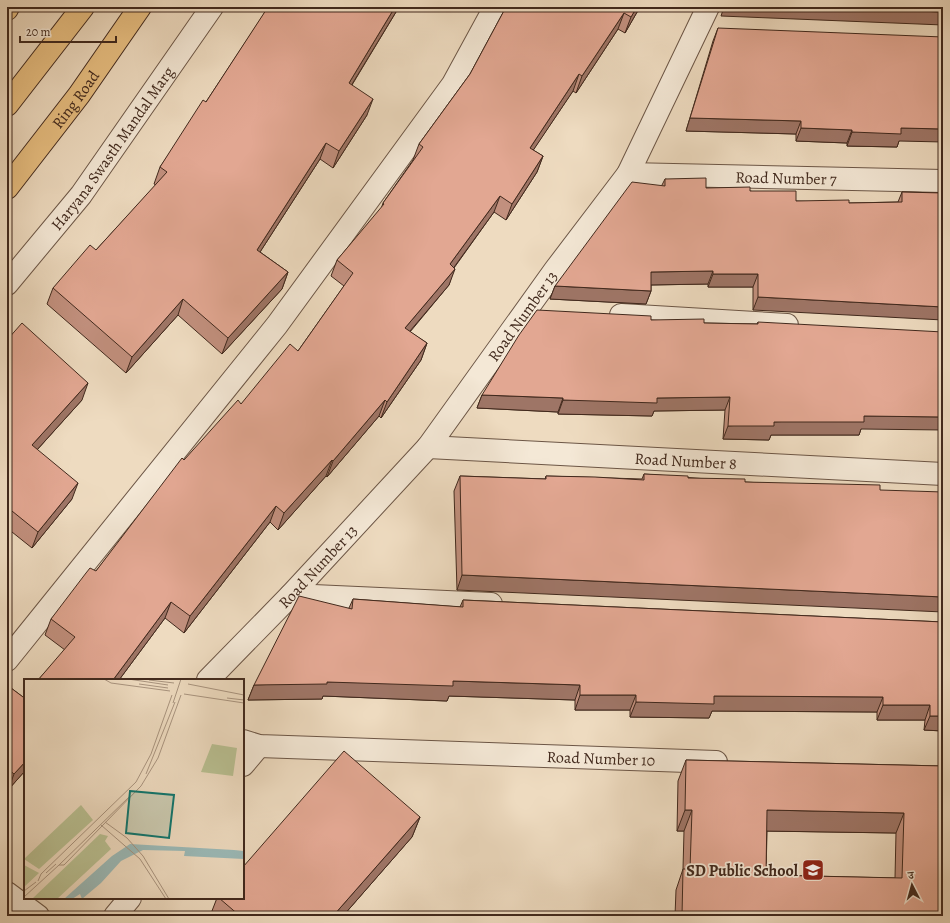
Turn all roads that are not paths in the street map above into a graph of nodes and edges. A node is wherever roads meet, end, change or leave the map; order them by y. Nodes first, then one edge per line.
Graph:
1 (83, 7) edge
2 (123, 7) edge
3 (140, 7) edge
4 (212, 7) edge
5 (495, 7) edge
6 (708, 7) edge
7 (698, 28) junction
8 (721, 29) edge
9 (79, 95) junction
10 (7, 105) edge
11 (628, 174) junction
12 (943, 181) edge
13 (7, 188) edge
14 (7, 284) edge
15 (526, 310) junction
16 (550, 311) edge
17 (605, 314) edge
18 (809, 326) edge
19 (428, 447) junction
20 (943, 474) edge
21 (290, 595) junction
22 (513, 606) edge
23 (7, 660) edge
24 (209, 679) edge
25 (251, 743) edge
26 (244, 762) edge
27 (736, 762) edge
28 (7, 893) edge
29 (129, 899) edge
30 (38, 916) edge
31 (115, 916) edge

1 - 10 main road
2 - 9 main road
3 - 9 main road, Ring Road
4 - 14 street, Haryana Swasth Mandal Marg
5 - 23 street
6 - 7 street, Road Number 13
7 - 8 street
7 - 11 street, Road Number 13
9 - 13 main road, Ring Road
11 - 12 street, Road Number 7
11 - 15 street, Road Number 13
15 - 16 street
15 - 19 street, Road Number 13
17 - 18 street
19 - 20 street, Road Number 8
19 - 21 street, Road Number 13
21 - 22 street
21 - 24 street, Road Number 13
25 - 26 street
25 - 27 street, Road Number 10
28 - 30 street
29 - 31 street

